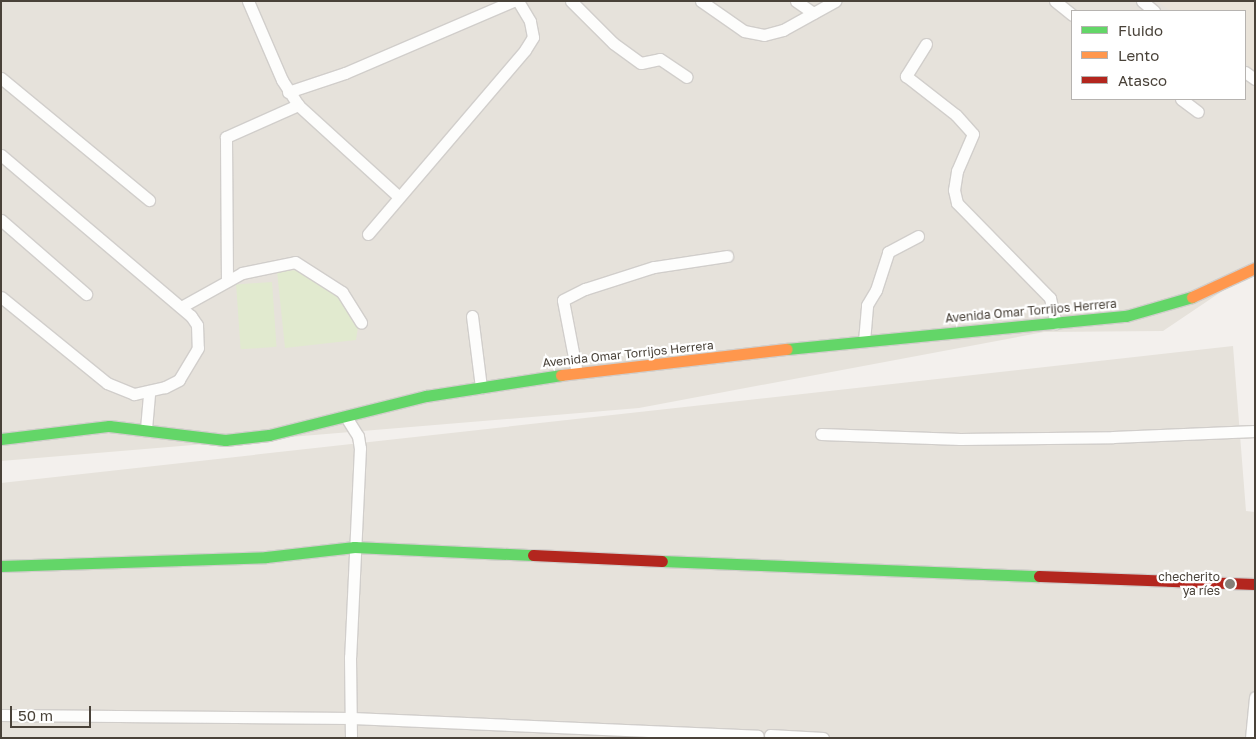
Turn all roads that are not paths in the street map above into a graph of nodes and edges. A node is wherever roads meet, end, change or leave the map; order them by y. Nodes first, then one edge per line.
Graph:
1 (248, 1) edge
2 (513, 1) edge
3 (518, 1) edge
4 (571, 1) edge
5 (701, 1) edge
6 (796, 1) edge
7 (835, 1) edge
8 (1055, 1) edge
9 (1142, 1) edge
10 (1153, 10) edge
11 (813, 13) junction
12 (1071, 14) edge
13 (926, 44) dead end
14 (687, 77) dead end
15 (1, 78) edge
16 (288, 92) junction
17 (1182, 100) edge
18 (298, 105) junction
19 (1198, 112) dead end
20 (1, 155) edge
21 (398, 196) junction
22 (149, 200) dead end
23 (1, 220) edge
24 (368, 234) dead end
25 (918, 236) dead end
26 (727, 256) dead end
27 (1255, 268) edge
28 (227, 281) junction
29 (86, 294) dead end
30 (1, 297) edge
31 (181, 307) junction
32 (472, 316) dead end
33 (361, 322) dead end
34 (1056, 323) junction
35 (864, 341) junction
36 (577, 373) junction
37 (480, 387) junction
38 (149, 392) junction
39 (346, 417) junction
40 (146, 429) junction
41 (1255, 431) edge
42 (821, 434) dead end
43 (1, 439) edge
44 (354, 547) junction
45 (1, 566) edge
46 (1255, 584) edge
47 (1255, 697) edge
48 (1, 715) edge
49 (352, 718) junction
50 (770, 735) dead end
51 (758, 736) dead end
52 (351, 738) edge
53 (824, 738) edge
54 (1252, 738) edge

1 - 16 street
2 - 16 street
3 - 21 street
4 - 14 street
5 - 11 street
6 - 11 street
7 - 11 street
8 - 12 street
9 - 10 street
13 - 34 street
15 - 22 street
16 - 18 street
17 - 19 street
18 - 21 street
18 - 28 street
20 - 31 street
21 - 24 street
23 - 29 street
25 - 35 street
26 - 36 street
27 - 34 street, Avenida Omar Torrijos Herrera
28 - 31 street
28 - 33 street
30 - 38 street
31 - 38 street
32 - 37 street
34 - 35 street, Avenida Omar Torrijos Herrera
35 - 36 street, Avenida Omar Torrijos Herrera
36 - 37 street, Avenida Omar Torrijos Herrera
37 - 39 street, Avenida Omar Torrijos Herrera
38 - 40 street
39 - 40 street, Avenida Omar Torrijos Herrera
39 - 44 street
40 - 43 street, Avenida Omar Torrijos Herrera
41 - 42 street
44 - 45 street
44 - 46 street
44 - 49 street
47 - 54 street
48 - 49 street
49 - 51 street
49 - 52 street
50 - 53 street

